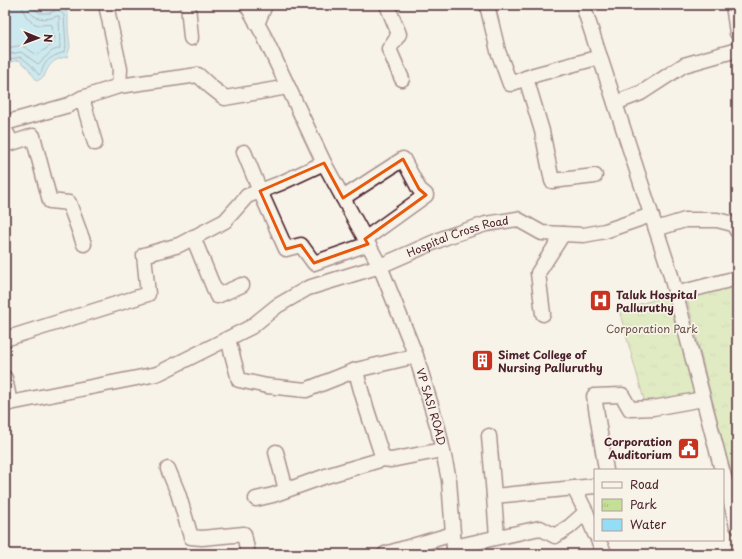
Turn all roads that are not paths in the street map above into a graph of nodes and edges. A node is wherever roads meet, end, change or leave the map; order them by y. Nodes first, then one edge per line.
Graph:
1 (106, 5) edge
2 (188, 5) edge
3 (247, 5) edge
4 (265, 5) edge
5 (387, 5) edge
6 (487, 5) edge
7 (583, 5) edge
8 (733, 5) edge
9 (257, 24) junction
10 (737, 33) edge
11 (191, 38) dead end
12 (737, 50) edge
13 (600, 57) junction
14 (526, 78) junction
15 (402, 79) dead end
16 (119, 86) junction
17 (288, 87) junction
18 (82, 98) junction
19 (615, 104) junction
20 (5, 123) edge
21 (5, 130) edge
22 (95, 143) dead end
23 (244, 152) dead end
24 (324, 163) junction
25 (595, 176) dead end
26 (260, 191) junction
27 (343, 198) junction
28 (653, 222) junction
29 (736, 226) edge
30 (563, 234) junction
31 (193, 237) junction
32 (366, 242) junction
33 (84, 244) dead end
34 (380, 266) junction
35 (737, 278) edge
36 (242, 285) dead end
37 (675, 294) junction
38 (543, 314) dead end
39 (5, 339) edge
40 (228, 339) junction
41 (416, 356) junction
42 (356, 370) junction
43 (5, 378) edge
44 (703, 399) junction
45 (8, 403) edge
46 (489, 436) dead end
47 (442, 450) junction
48 (276, 452) dead end
49 (383, 459) junction
50 (168, 469) dead end
51 (606, 469) edge
52 (722, 469) edge
53 (724, 476) edge
54 (594, 486) edge
55 (574, 488) junction
56 (286, 490) junction
57 (494, 496) junction
58 (256, 499) dead end
59 (734, 506) edge
60 (586, 512) junction
61 (737, 526) edge
62 (594, 532) edge
63 (497, 537) junction
64 (598, 541) edge
65 (455, 545) edge
66 (248, 554) edge
67 (385, 554) edge
68 (605, 554) edge

1 - 16 street
2 - 11 street
3 - 9 street, VP SASI ROAD
4 - 9 street
5 - 15 street
6 - 14 street
7 - 13 street
8 - 10 street
9 - 17 street, VP SASI ROAD
12 - 19 street
13 - 14 street
13 - 19 street
14 - 25 street
16 - 17 street
16 - 18 street
17 - 24 street, VP SASI ROAD
18 - 20 street
18 - 22 street
19 - 28 street
21 - 33 street
23 - 26 street
24 - 26 street
24 - 27 street, VP SASI ROAD
26 - 31 street
26 - 32 street
27 - 32 street, VP SASI ROAD
27 - 32 street
28 - 29 street, Hospital Cross Road
28 - 30 street, Hospital Cross Road
28 - 37 street
30 - 34 street, Hospital Cross Road
30 - 38 street
31 - 36 street
31 - 39 street
32 - 34 street, VP SASI ROAD
34 - 40 street, Hospital Cross Road
34 - 41 street, VP SASI ROAD
35 - 37 street
37 - 44 street
40 - 42 street
40 - 45 street, Hospital Cross Road
41 - 42 street
41 - 47 street, VP SASI ROAD
42 - 49 street
43 - 45 street
44 - 51 street
44 - 52 street
46 - 57 street
47 - 49 street
47 - 65 street, VP SASI ROAD
48 - 56 street
49 - 56 street
50 - 66 street
53 - 59 street
54 - 55 street
55 - 57 street
55 - 60 street
56 - 58 street
57 - 63 street
59 - 61 street
60 - 62 street
60 - 63 street
63 - 65 street
64 - 68 street
65 - 67 street

